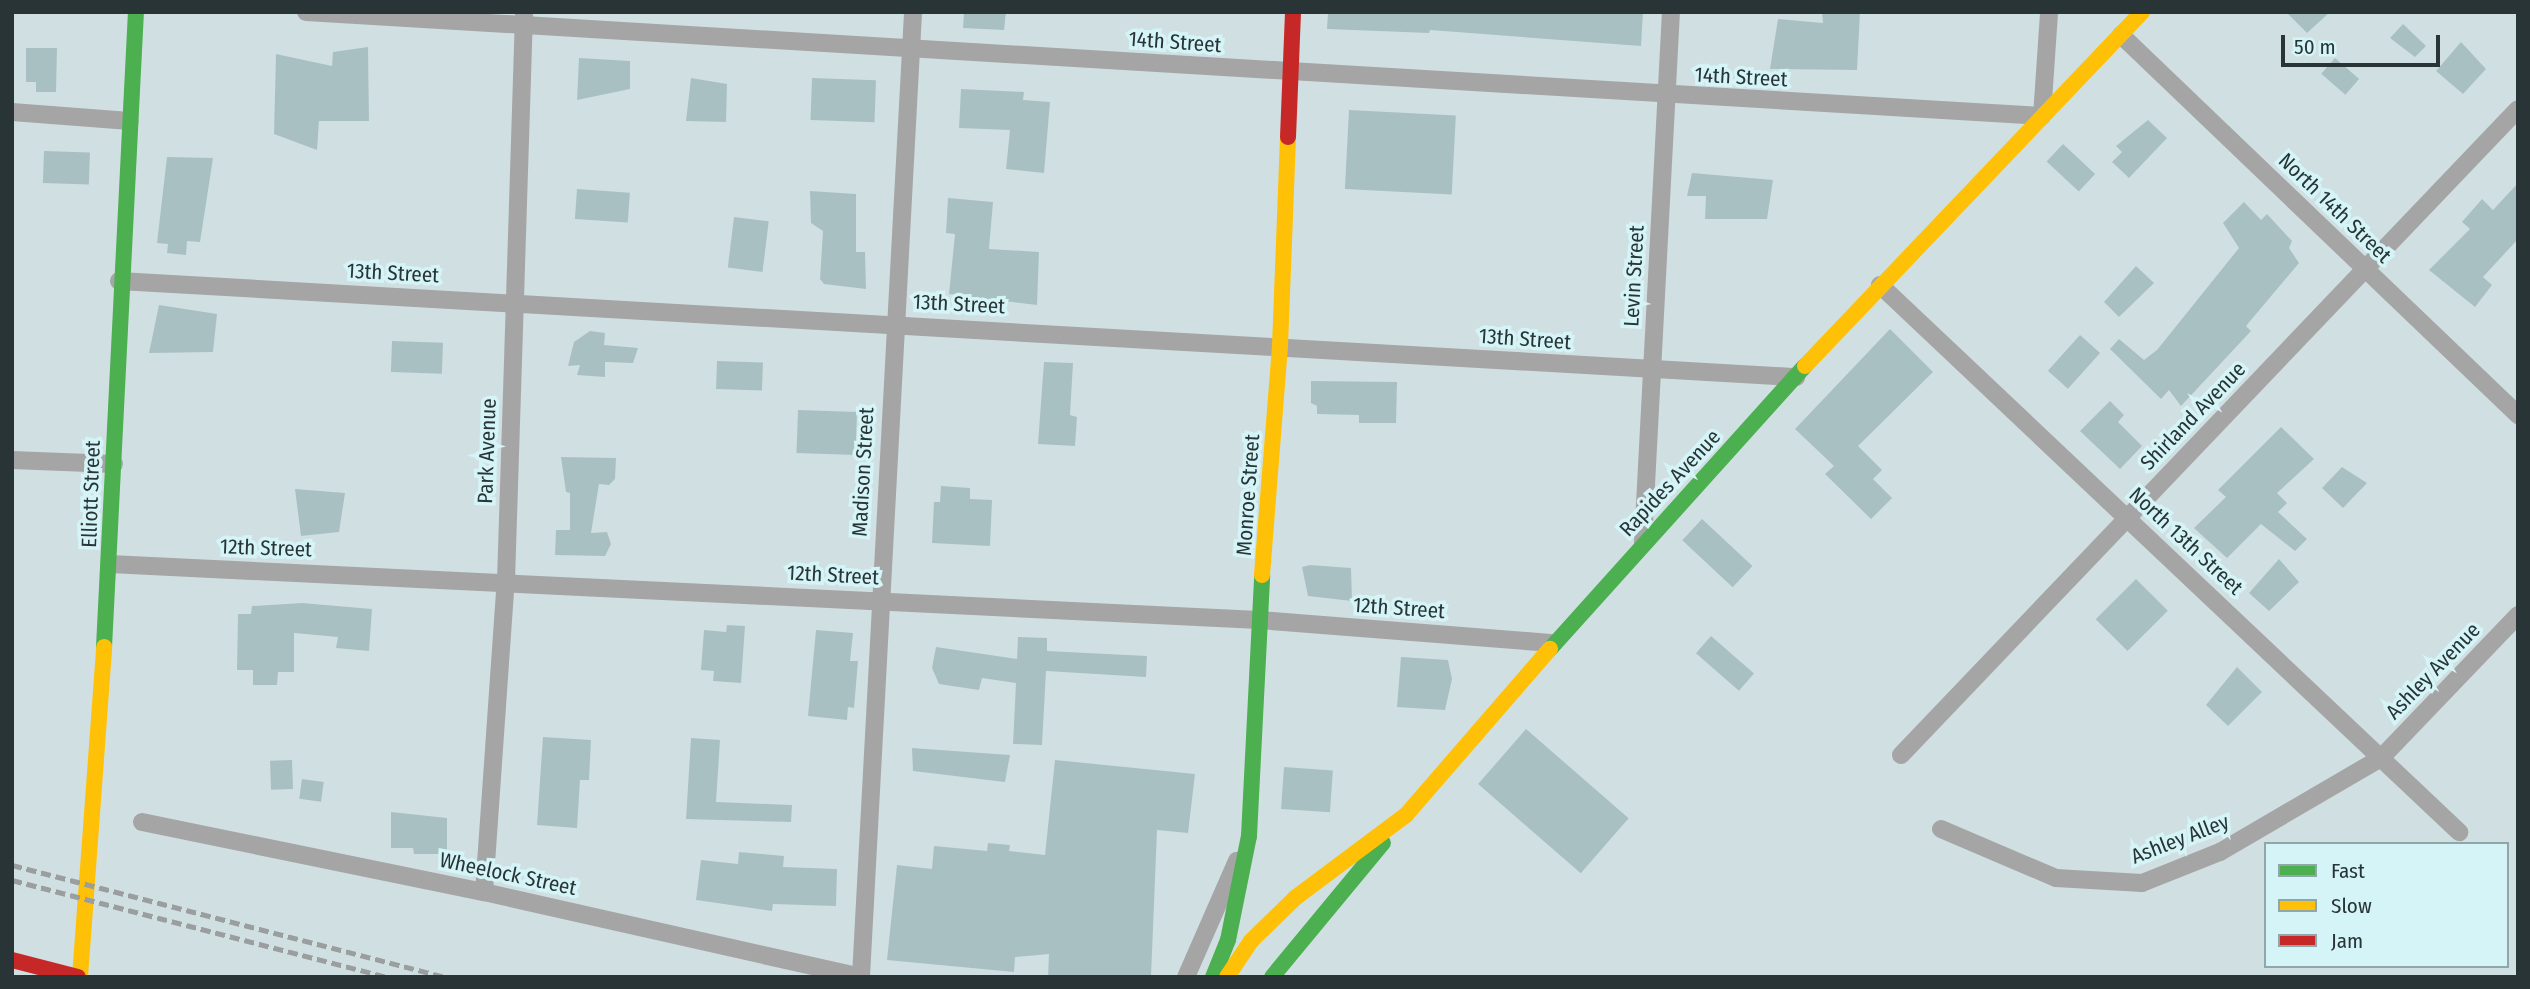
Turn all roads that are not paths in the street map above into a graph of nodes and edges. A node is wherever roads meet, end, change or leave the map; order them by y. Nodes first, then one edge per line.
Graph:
1 (136, 12) edge
2 (306, 12) edge
3 (913, 12) edge
4 (1293, 12) edge
5 (1671, 12) edge
6 (2049, 12) edge
7 (2142, 12) edge
8 (524, 18) edge
9 (2120, 35) junction
10 (912, 48) junction
11 (1290, 72) junction
12 (1666, 95) junction
13 (2518, 109) edge
14 (12, 112) edge
15 (2042, 116) junction
16 (130, 121) junction
17 (2365, 269) junction
18 (119, 281) junction
19 (1880, 285) junction
20 (515, 302) junction
21 (894, 323) junction
22 (1280, 346) junction
23 (1652, 370) junction
24 (1796, 377) junction
25 (2518, 415) edge
26 (12, 460) edge
27 (114, 464) junction
28 (2128, 517) junction
29 (1643, 542) junction
30 (110, 564) junction
31 (506, 581) junction
32 (878, 600) junction
33 (2518, 615) edge
34 (1259, 620) junction
35 (1553, 643) junction
36 (1901, 755) dead end
37 (2382, 758) junction
38 (1406, 815) junction
39 (142, 822) dead end
40 (1941, 829) dead end
41 (2459, 832) dead end
42 (1249, 836) junction
43 (484, 891) junction
44 (12, 960) edge
45 (79, 977) edge
46 (862, 977) edge
47 (1186, 977) edge
48 (1213, 977) edge
49 (1227, 977) edge
50 (1272, 977) edge

1 - 16 main road, Elliott Street
2 - 8 street, 14th Street
3 - 10 street, Madison Street
4 - 11 main road, Monroe Street
5 - 12 street, Levin Street
6 - 15 street
7 - 9 main road, Rapides Avenue
8 - 10 street, 14th Street
8 - 20 street, Park Avenue
9 - 15 main road, Rapides Avenue
9 - 17 street, North 14th Street
10 - 11 street, 14th Street
10 - 21 street, Madison Street
11 - 12 street, 14th Street
11 - 22 main road, Monroe Street
12 - 15 street, 14th Street
12 - 23 street, Levin Street
13 - 17 street, Shirland Avenue
14 - 16 street
15 - 19 main road, Rapides Avenue
16 - 18 main road, Elliott Street
17 - 25 street, North 14th Street
17 - 28 street, Shirland Avenue
18 - 20 street, 13th Street
18 - 27 main road, Elliott Street
19 - 24 main road, Rapides Avenue
19 - 28 street, North 13th Street
20 - 21 street, 13th Street
20 - 31 street, Park Avenue
21 - 22 street, 13th Street
21 - 32 street, Madison Street
22 - 23 street, 13th Street
22 - 34 main road, Monroe Street
23 - 24 street, 13th Street
23 - 29 street, Levin Street
24 - 29 main road, Rapides Avenue
26 - 27 street
27 - 30 main road, Elliott Street
28 - 36 street, Shirland Avenue
28 - 37 street, North 13th Street
29 - 35 main road, Rapides Avenue
30 - 31 street, 12th Street
30 - 45 main road, Elliott Street
31 - 32 street, 12th Street
31 - 43 street, Park Avenue
32 - 34 street, 12th Street
32 - 46 street, Madison Street
33 - 37 street, Ashley Avenue
34 - 35 street, 12th Street
34 - 42 main road, Monroe Street
35 - 38 main road, Rapides Avenue
37 - 40 street, Ashley Alley
37 - 41 street, North 13th Street
38 - 49 main road, Rapides Avenue
38 - 50 main road
39 - 43 street, Wheelock Street
42 - 47 street
42 - 48 main road, Monroe Street
43 - 46 street, Wheelock Street
44 - 45 main road

